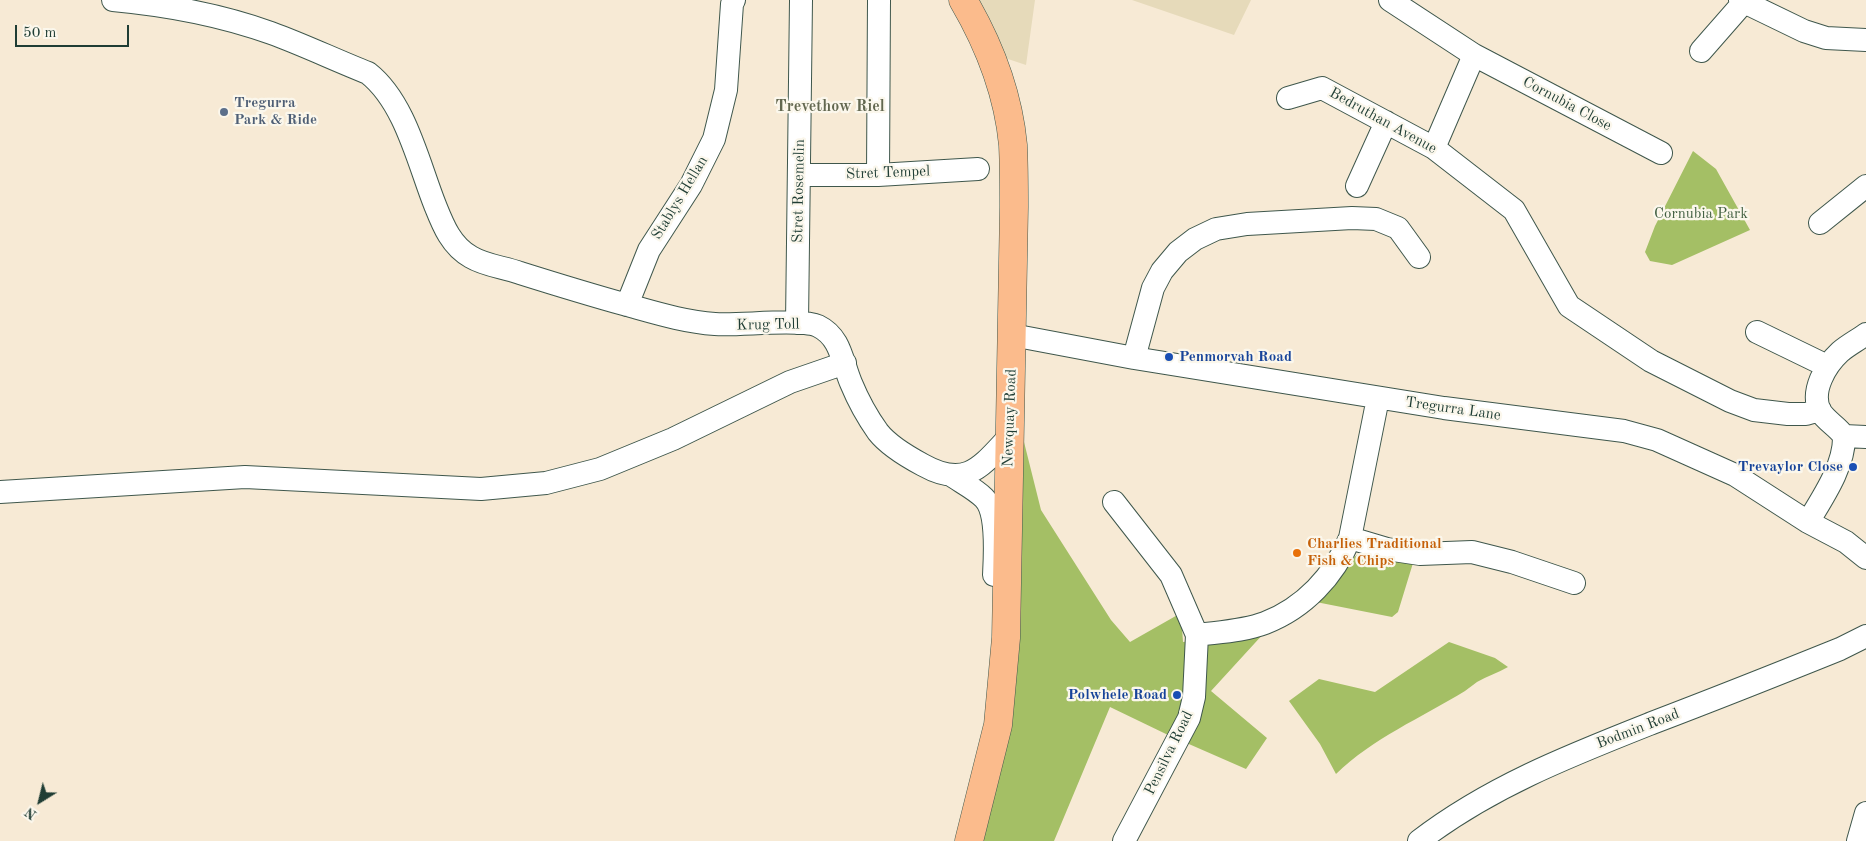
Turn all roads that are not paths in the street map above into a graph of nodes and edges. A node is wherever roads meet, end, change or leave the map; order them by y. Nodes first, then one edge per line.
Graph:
1 (113, 0) edge
2 (734, 0) edge
3 (801, 0) edge
4 (879, 0) edge
5 (963, 0) edge
6 (1390, 0) edge
7 (1741, 2) edge
8 (1866, 40) edge
9 (1701, 51) dead end
10 (1474, 55) junction
11 (1288, 98) dead end
12 (1386, 122) junction
13 (1434, 148) junction
14 (1661, 154) dead end
15 (978, 169) dead end
16 (799, 175) junction
17 (878, 175) junction
18 (1357, 186) dead end
19 (1866, 186) edge
20 (1820, 223) dead end
21 (1419, 257) dead end
22 (627, 305) junction
23 (797, 323) junction
24 (1757, 332) dead end
25 (1866, 334) edge
26 (1012, 335) junction
27 (1134, 358) junction
28 (845, 363) junction
29 (1827, 366) junction
30 (1378, 398) junction
31 (1820, 410) junction
32 (1009, 437) junction
33 (1855, 437) edge
34 (962, 480) junction
35 (1008, 483) junction
36 (0, 492) edge
37 (1114, 502) dead end
38 (1808, 522) junction
39 (1350, 538) junction
40 (1866, 558) edge
41 (1574, 583) dead end
42 (1197, 635) junction
43 (1006, 638) junction
44 (1864, 642) edge
45 (1866, 813) edge
46 (969, 841) edge
47 (1124, 841) edge
48 (1419, 841) edge
49 (1858, 841) edge

1 - 22 street, Krug Toll
2 - 22 street, Stablys Hellan
3 - 16 street, Stret Rosemelin
4 - 17 street
5 - 26 highway, Newquay Road
6 - 10 street, Cornubia Close
7 - 8 street
7 - 9 street
10 - 13 street
10 - 14 street, Cornubia Close
11 - 12 street, Bedruthan Avenue
12 - 13 street, Bedruthan Avenue
12 - 18 street
13 - 31 street, Bedruthan Avenue
15 - 17 street, Stret Tempel
16 - 17 street, Stret Tempel
16 - 23 street, Stret Rosemelin
19 - 20 street
21 - 27 street
22 - 23 street, Krug Toll
23 - 28 street, Krug Toll
24 - 29 street
25 - 29 street
26 - 27 street, Tregurra Lane
26 - 32 highway, Newquay Road
27 - 30 street, Tregurra Lane
28 - 34 street, Krug Toll
28 - 36 street
29 - 31 street
30 - 38 street, Tregurra Lane
30 - 39 street
31 - 33 street
32 - 34 street
32 - 35 highway, Newquay Road
33 - 38 street
34 - 35 street, Krug Toll
34 - 43 street
35 - 43 highway, Newquay Road
37 - 42 street
38 - 40 street, Tregurra Lane
39 - 41 street
39 - 42 street
42 - 47 street, Pensilva Road
43 - 46 highway, Newquay Road
44 - 48 street, Bodmin Road
45 - 49 street

